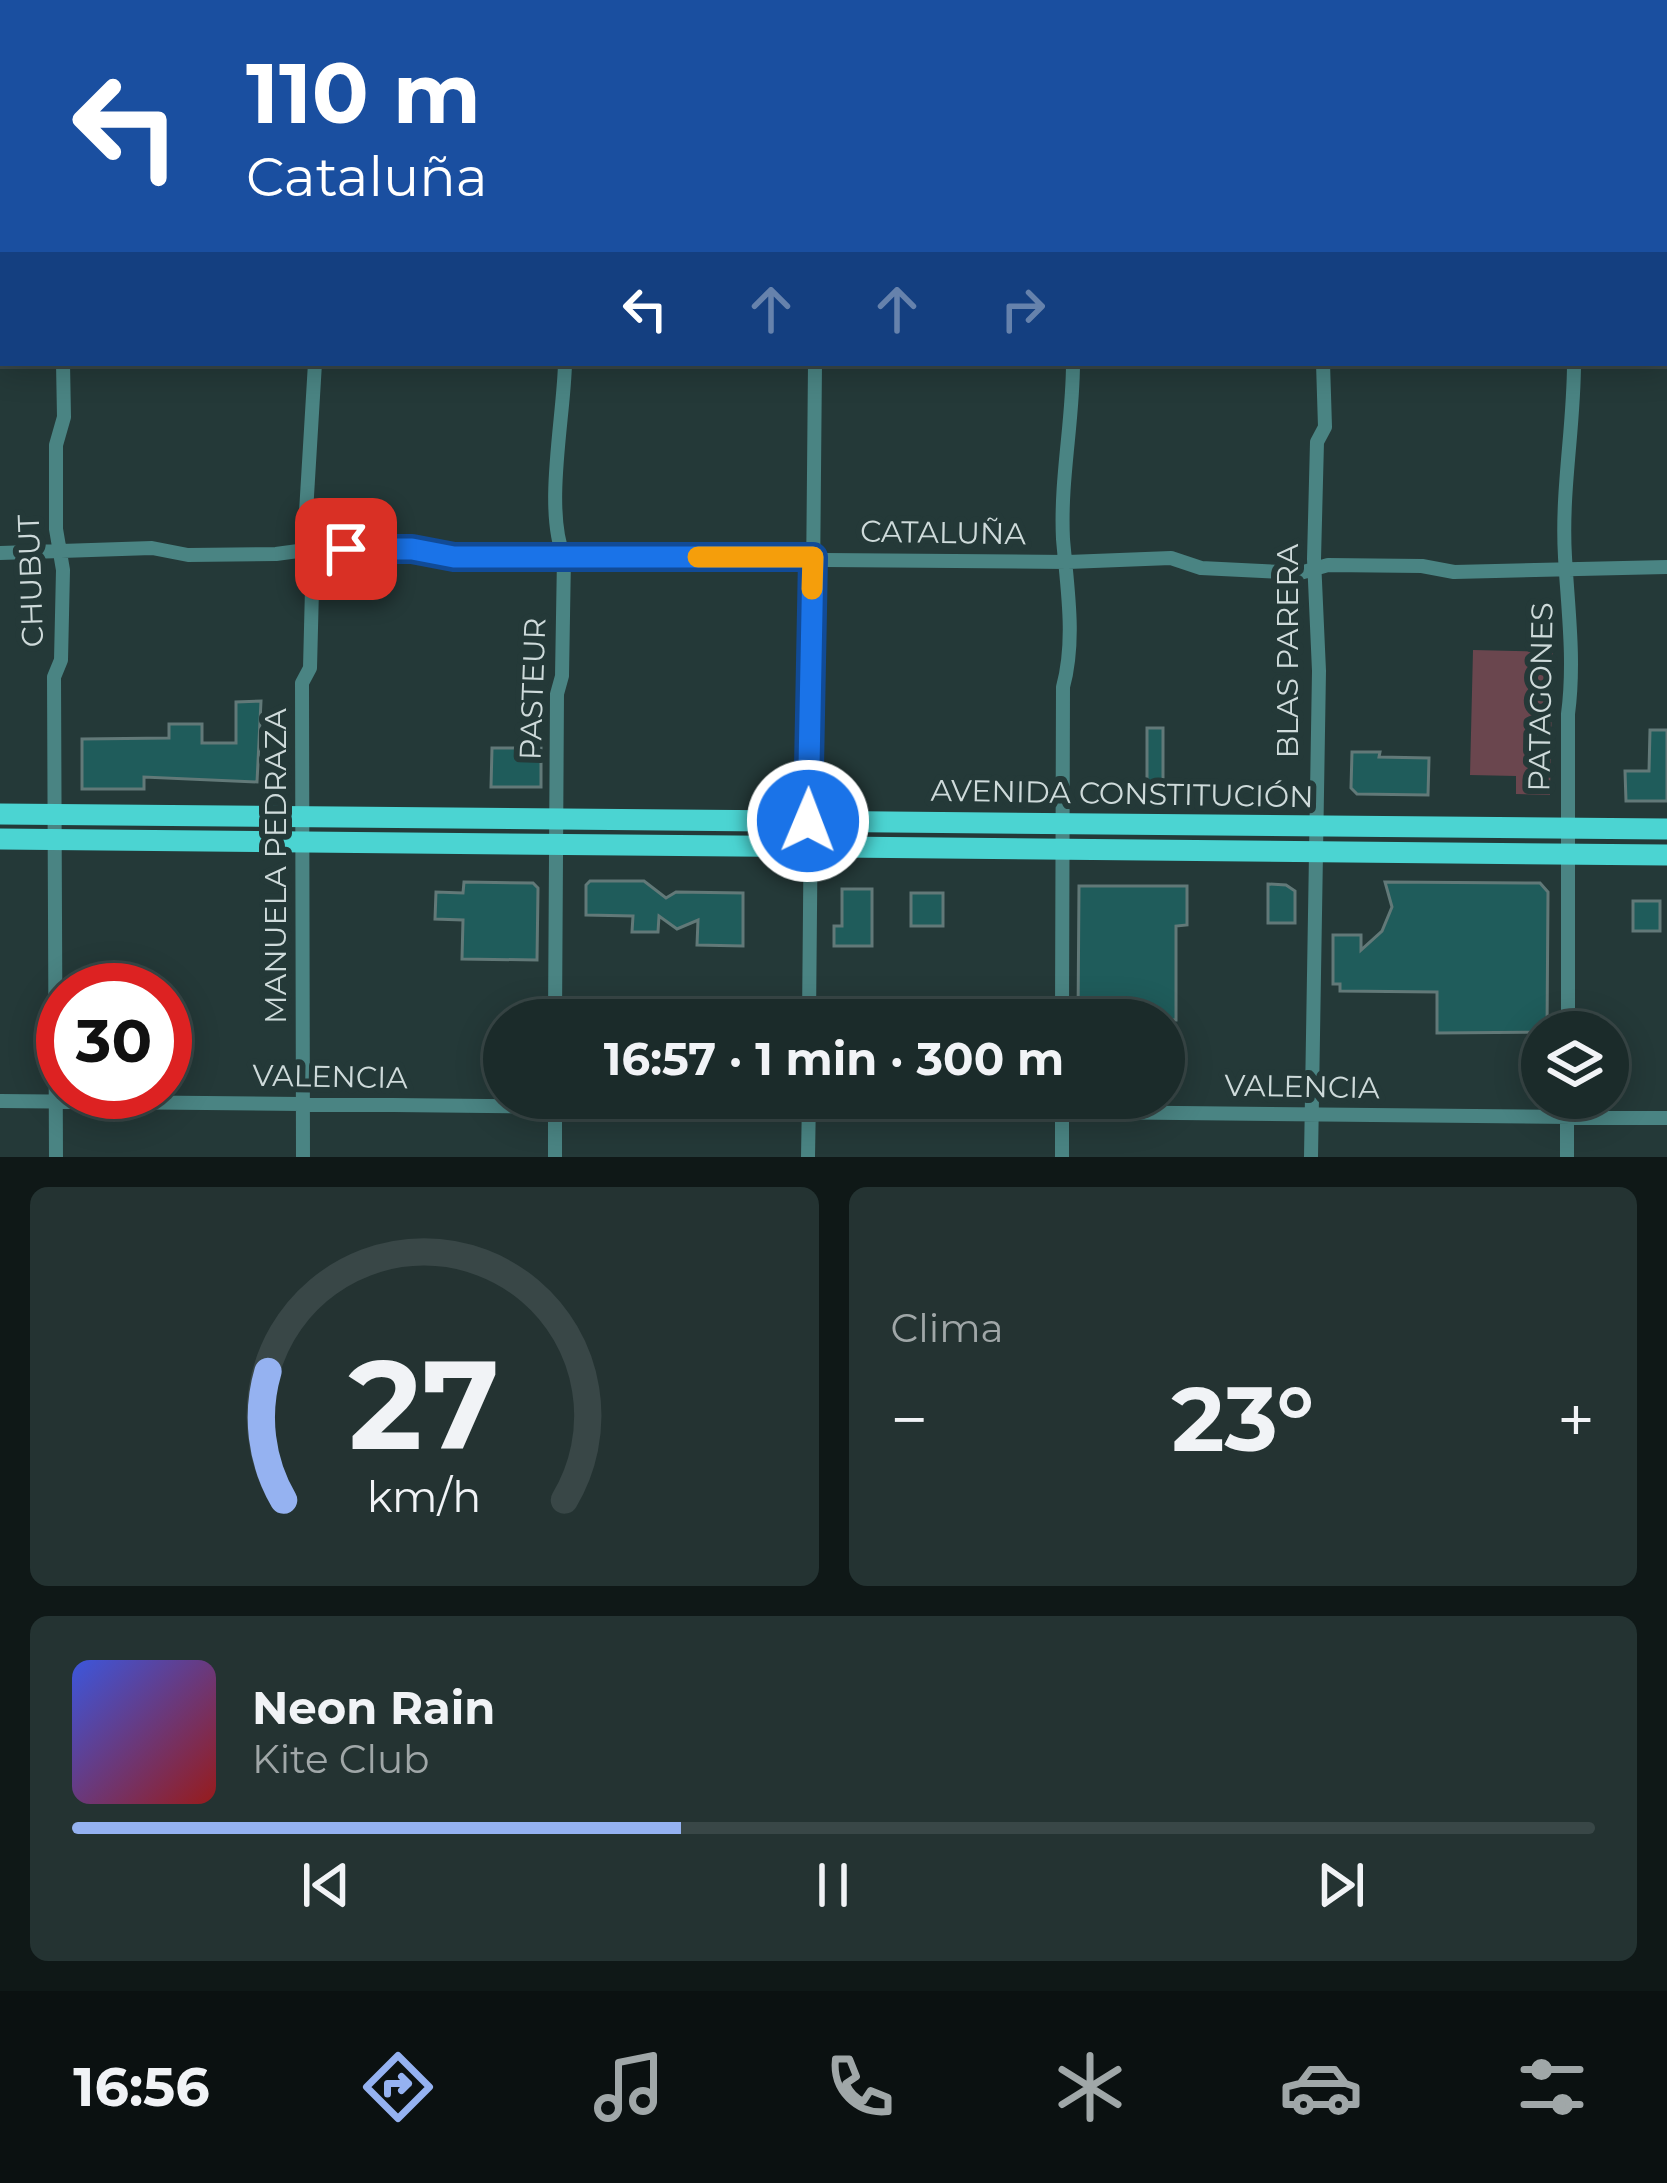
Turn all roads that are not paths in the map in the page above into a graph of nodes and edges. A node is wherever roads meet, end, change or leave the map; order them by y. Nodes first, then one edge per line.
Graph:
1 (63, 366) edge
2 (315, 366) edge
3 (565, 366) edge
4 (814, 366) edge
5 (1073, 366) edge
6 (1323, 366) edge
7 (1574, 366) edge
8 (59, 549) junction
9 (313, 549) junction
10 (0, 553) edge
11 (564, 556) junction
12 (813, 557) junction
13 (1068, 562) junction
14 (1667, 567) edge
15 (1316, 568) junction
16 (1567, 569) junction
17 (0, 814) edge
18 (54, 814) junction
19 (302, 816) junction
20 (556, 819) junction
21 (808, 821) junction
22 (1060, 824) junction
23 (1316, 826) junction
24 (1568, 828) junction
25 (1667, 830) edge
26 (0, 839) edge
27 (54, 840) junction
28 (302, 842) junction
29 (556, 844) junction
30 (808, 847) junction
31 (1061, 849) junction
32 (1315, 852) junction
33 (1568, 854) junction
34 (1667, 855) edge
35 (55, 963) edge
36 (555, 999) edge
37 (808, 999) edge
38 (1062, 999) edge
39 (1568, 1011) edge
40 (0, 1101) edge
41 (36, 1101) edge
42 (192, 1103) edge
43 (483, 1103) edge
44 (303, 1104) junction
45 (1185, 1109) edge
46 (1312, 1114) junction
47 (1521, 1116) edge
48 (1629, 1118) edge
49 (1667, 1118) edge
50 (56, 1119) edge
51 (555, 1119) edge
52 (808, 1119) edge
53 (1062, 1119) edge
54 (1567, 1119) edge
55 (56, 1157) edge
56 (303, 1157) edge
57 (555, 1157) edge
58 (808, 1157) edge
59 (1062, 1157) edge
60 (1311, 1157) edge
61 (1567, 1157) edge

1 - 8 street, CHUBUT
2 - 9 street, MANUELA PEDRAZA
3 - 11 street, PASTEUR
4 - 12 street
5 - 13 street
6 - 15 street, BLAS PARERA
7 - 16 street, PATAGONES
8 - 9 street, CATALUÑA
8 - 10 street, CATALUÑA
8 - 18 street, CHUBUT
9 - 11 street, CATALUÑA
9 - 19 street, MANUELA PEDRAZA
11 - 12 street, CATALUÑA
11 - 20 street, PASTEUR
12 - 13 street, CATALUÑA
12 - 21 street
13 - 15 street, CATALUÑA
13 - 22 street
14 - 16 street, CATALUÑA
15 - 16 street, CATALUÑA
15 - 23 street, BLAS PARERA
16 - 24 street, PATAGONES
17 - 18 main road, AVENIDA CONSTITUCIÓN
18 - 19 main road, AVENIDA CONSTITUCIÓN
18 - 27 street, CHUBUT
19 - 20 main road, AVENIDA CONSTITUCIÓN
19 - 28 street, MANUELA PEDRAZA
20 - 21 main road, AVENIDA CONSTITUCIÓN
20 - 29 street, PASTEUR
21 - 22 main road, AVENIDA CONSTITUCIÓN
21 - 30 street
22 - 23 main road, AVENIDA CONSTITUCIÓN
22 - 31 street
23 - 24 main road, AVENIDA CONSTITUCIÓN
23 - 32 street, BLAS PARERA
24 - 25 main road, AVENIDA CONSTITUCIÓN
24 - 33 street, PATAGONES
26 - 27 main road, AVENIDA CONSTITUCIÓN
27 - 28 main road, AVENIDA CONSTITUCIÓN
27 - 35 street, CHUBUT
28 - 29 main road, AVENIDA CONSTITUCIÓN
28 - 44 street, MANUELA PEDRAZA
29 - 30 main road, AVENIDA CONSTITUCIÓN
29 - 36 street, PASTEUR
30 - 31 main road, AVENIDA CONSTITUCIÓN
30 - 37 street
31 - 32 main road, AVENIDA CONSTITUCIÓN
31 - 38 street
32 - 33 main road, AVENIDA CONSTITUCIÓN
32 - 46 street, BLAS PARERA
33 - 34 main road, AVENIDA CONSTITUCIÓN
33 - 39 street, PATAGONES
40 - 41 street, VALENCIA
42 - 44 street, VALENCIA
43 - 44 street, VALENCIA
44 - 56 street, MANUELA PEDRAZA
45 - 46 street, VALENCIA
46 - 47 street, VALENCIA
46 - 60 street, BLAS PARERA
48 - 49 street, VALENCIA
50 - 55 street, CHUBUT
51 - 57 street
52 - 58 street
53 - 59 street
54 - 61 street

